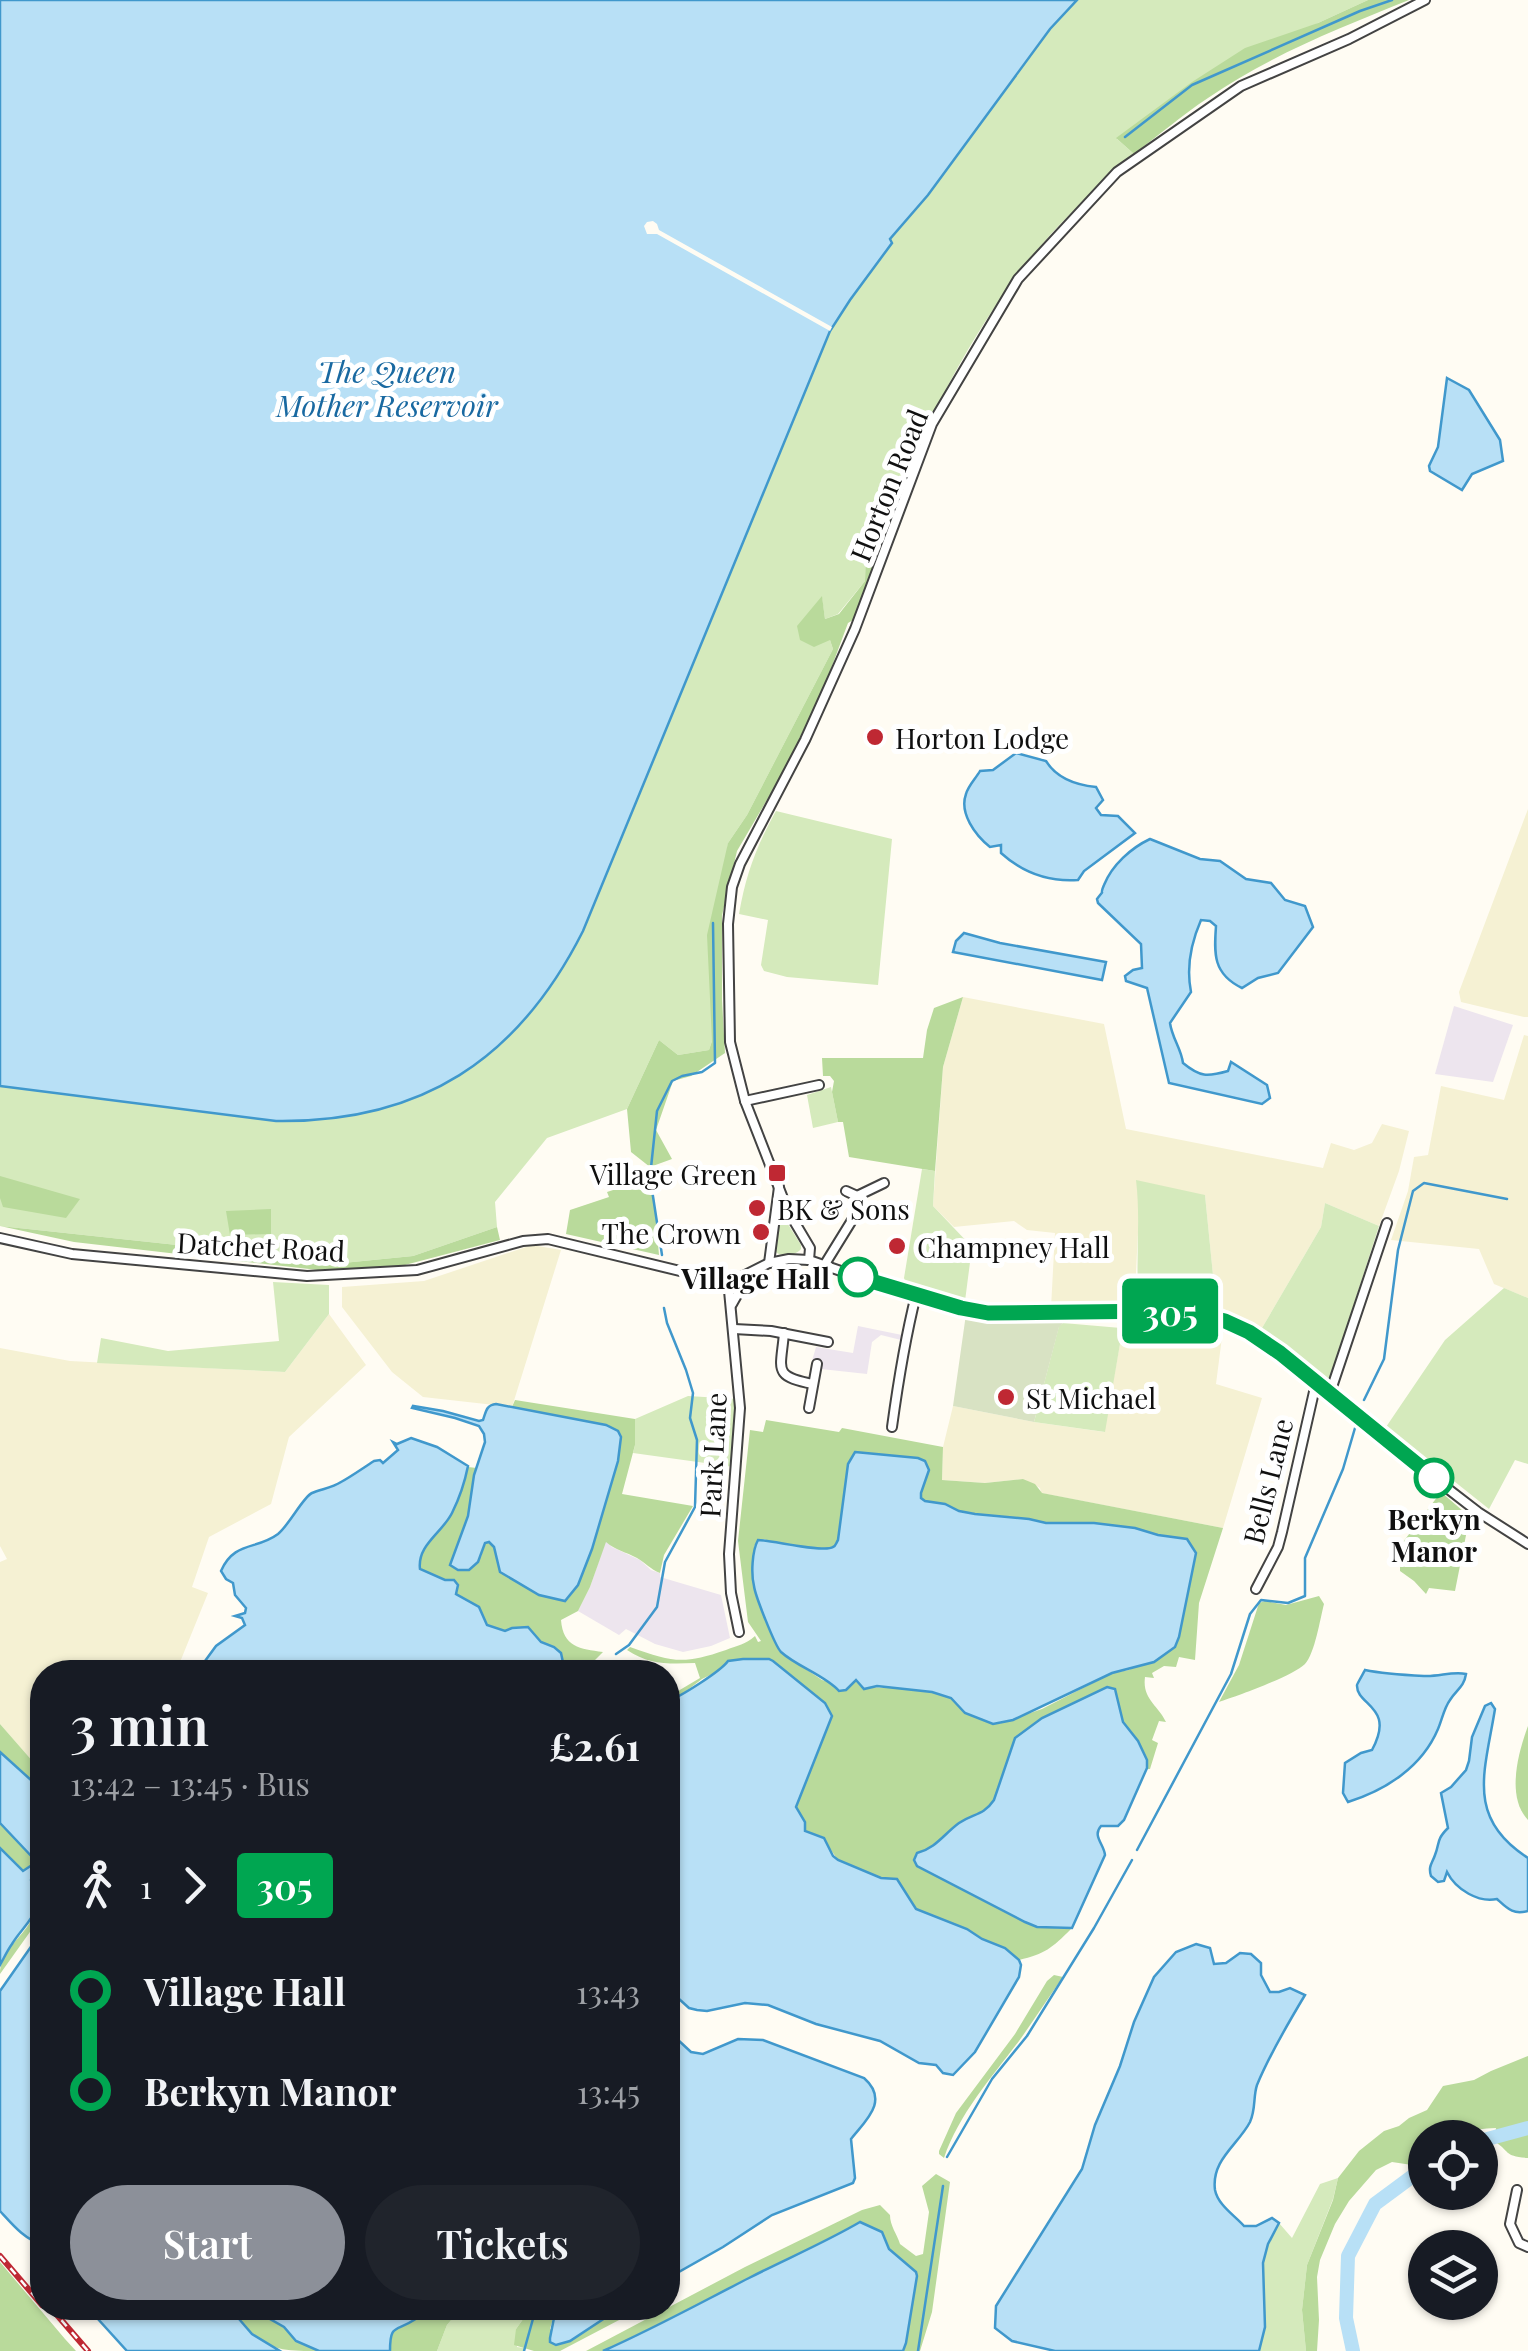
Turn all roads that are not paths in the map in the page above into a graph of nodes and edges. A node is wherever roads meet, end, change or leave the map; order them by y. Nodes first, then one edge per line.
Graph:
1 (1426, 0) edge
2 (820, 1084) dead end
3 (745, 1101) junction
4 (884, 1183) dead end
5 (779, 1188) junction
6 (846, 1190) dead end
7 (857, 1196) junction
8 (1387, 1224) dead end
9 (0, 1238) edge
10 (809, 1260) junction
11 (770, 1263) junction
12 (825, 1264) junction
13 (749, 1274) junction
14 (728, 1280) junction
15 (916, 1295) junction
16 (732, 1304) junction
17 (734, 1330) junction
18 (784, 1333) junction
19 (828, 1342) dead end
20 (817, 1364) dead end
21 (1316, 1383) junction
22 (813, 1384) junction
23 (1330, 1393) junction
24 (809, 1408) dead end
25 (892, 1427) dead end
26 (1527, 1541) edge
27 (1256, 1589) dead end
28 (739, 1632) dead end
29 (1518, 2190) dead end
30 (1528, 2246) edge

1 - 3 street, Horton Road
2 - 3 street
3 - 5 street, Horton Road
4 - 7 street
5 - 10 street, Horton Road
5 - 11 street, Horton Road
6 - 7 street
7 - 12 street
8 - 23 street
9 - 14 street, Datchet Road
10 - 11 street, Datchet Road
10 - 12 street, Datchet Road
11 - 13 street, Datchet Road
12 - 15 street, Datchet Road
13 - 14 street, Datchet Road
13 - 16 street
14 - 16 street, Park Lane
15 - 21 street, Datchet Road
15 - 25 street
16 - 17 street, Park Lane
17 - 18 street
17 - 28 street, Park Lane
18 - 19 street
18 - 22 street
20 - 22 street
21 - 23 street, Datchet Road
21 - 27 street, Bells Lane
22 - 24 street
23 - 26 street, Datchet Road
29 - 30 street

